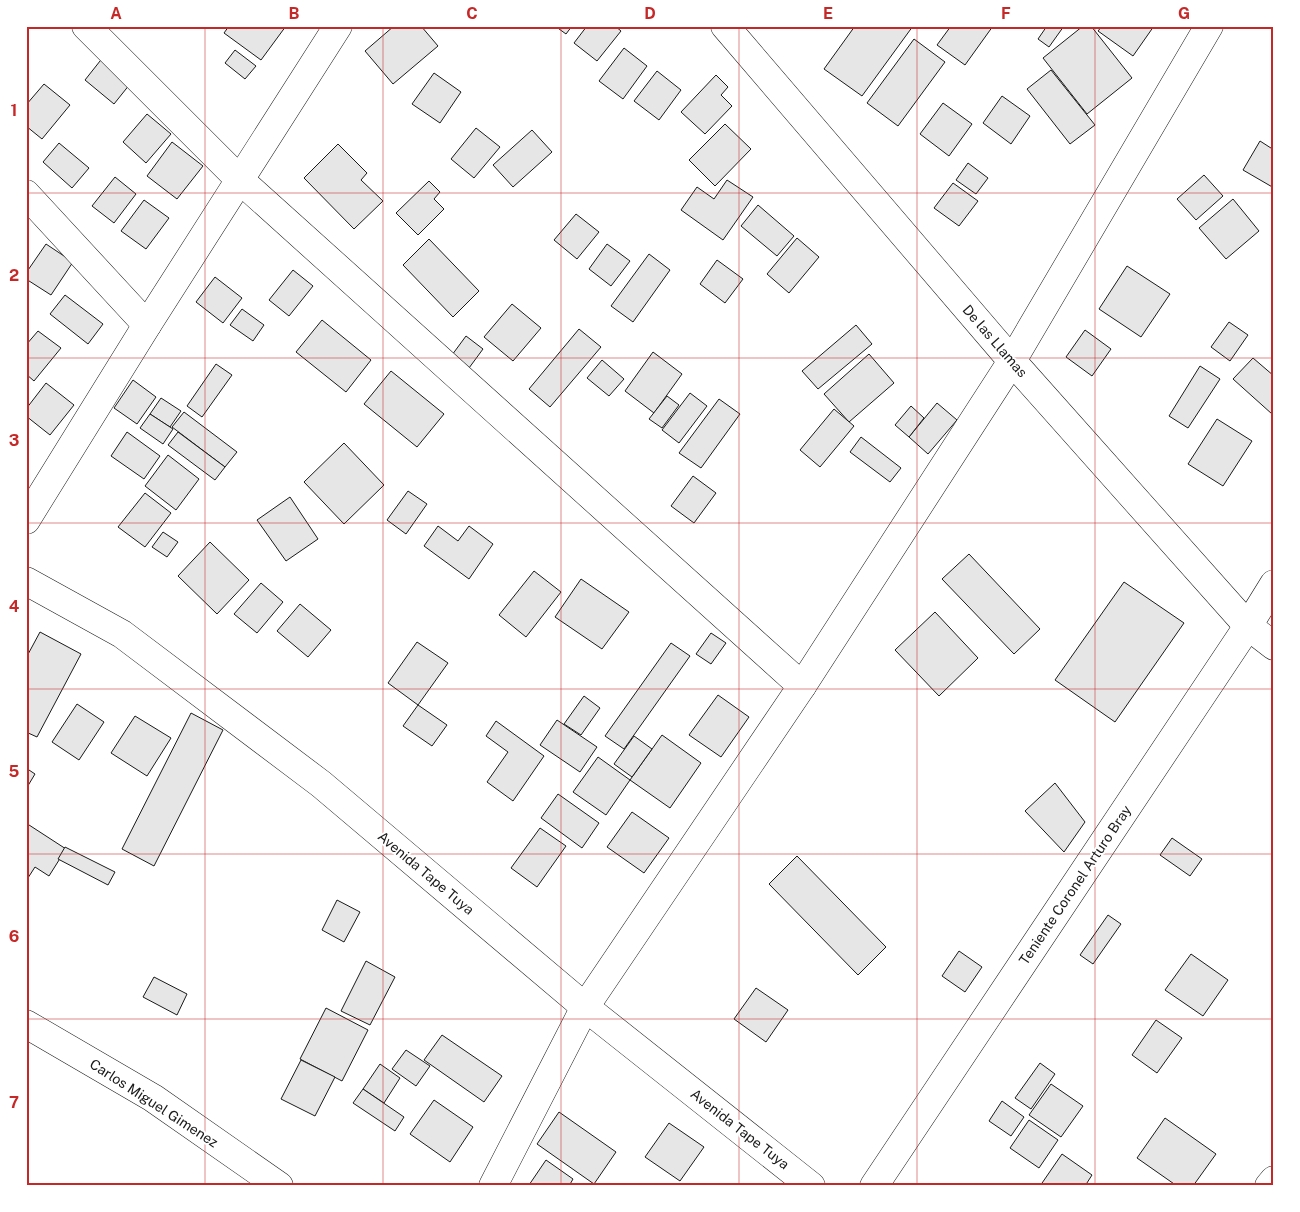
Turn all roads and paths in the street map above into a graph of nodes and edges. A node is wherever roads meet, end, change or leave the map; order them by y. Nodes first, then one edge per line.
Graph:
1 (86, 26) edge
2 (338, 26) edge
3 (725, 26) edge
4 (1209, 26) edge
5 (239, 180) junction
6 (26, 194) edge
7 (147, 325) junction
8 (1012, 361) junction
9 (26, 520) edge
10 (26, 581) edge
11 (1274, 584) edge
12 (1248, 626) junction
13 (1274, 646) edge
14 (802, 686) junction
15 (585, 1007) junction
16 (26, 1024) edge
17 (1274, 1180) edge
18 (280, 1186) edge
19 (493, 1186) edge
20 (811, 1186) edge
21 (874, 1186) edge
22 (1269, 1186) edge

1 - 5 street
2 - 5 street
3 - 8 street, De las Llamas
4 - 8 street
5 - 7 street
5 - 14 street
6 - 7 street
7 - 9 street
8 - 12 street, De las Llamas
8 - 14 street
10 - 15 street, Avenida Tape Tuya
11 - 12 street, Teniente Coronel Arturo Bray
12 - 13 street, De las Llamas
12 - 21 street, Teniente Coronel Arturo Bray
14 - 15 street
15 - 19 street
15 - 20 street, Avenida Tape Tuya
16 - 18 street, Carlos Miguel Gimenez
17 - 22 street

